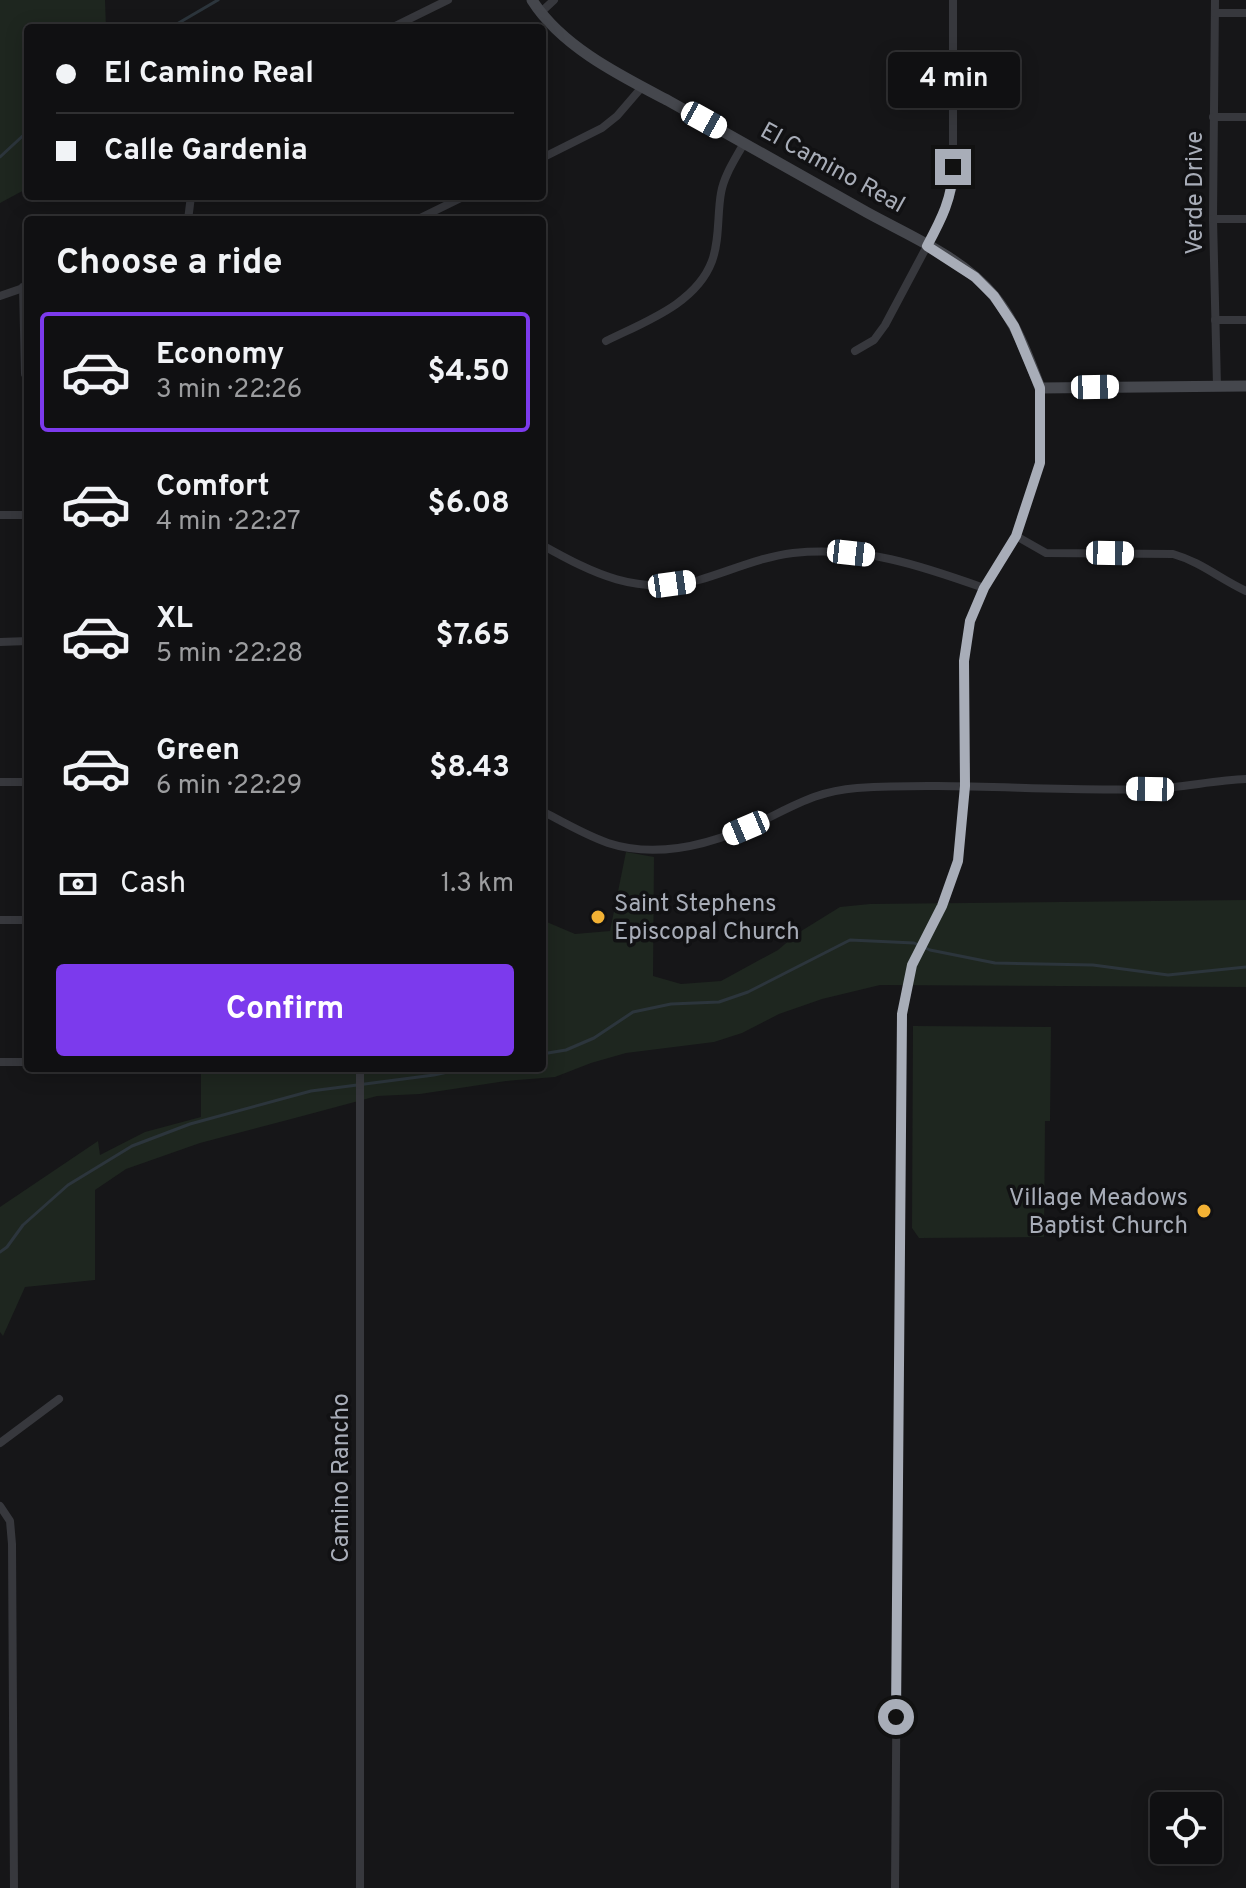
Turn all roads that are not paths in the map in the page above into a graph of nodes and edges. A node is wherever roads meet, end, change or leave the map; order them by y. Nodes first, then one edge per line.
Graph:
1 (448, 0) edge
2 (532, 0) edge
3 (554, 0) edge
4 (953, 0) edge
5 (1215, 0) edge
6 (540, 13) junction
7 (1215, 13) junction
8 (1246, 13) edge
9 (399, 24) edge
10 (642, 87) junction
11 (1213, 117) junction
12 (1246, 117) edge
13 (744, 143) junction
14 (546, 156) edge
15 (457, 200) edge
16 (424, 216) edge
17 (1213, 219) junction
18 (1246, 219) edge
19 (927, 246) junction
20 (24, 288) edge
21 (0, 296) edge
22 (1215, 320) junction
23 (1246, 320) edge
24 (606, 341) dead end
25 (855, 351) dead end
26 (1217, 386) junction
27 (1246, 386) edge
28 (1040, 388) junction
29 (0, 515) edge
30 (24, 515) edge
31 (1016, 536) junction
32 (546, 547) edge
33 (984, 588) junction
34 (1246, 591) edge
35 (24, 641) edge
36 (0, 642) edge
37 (1246, 779) edge
38 (0, 782) edge
39 (24, 782) edge
40 (965, 786) junction
41 (546, 813) edge
42 (0, 920) edge
43 (24, 920) edge
44 (0, 1062) edge
45 (24, 1062) edge
46 (360, 1072) edge
47 (59, 1399) dead end
48 (0, 1443) edge
49 (0, 1506) edge
50 (0, 1597) edge
51 (12, 1597) junction
52 (0, 1746) edge
53 (12, 1746) junction
54 (14, 1888) edge
55 (360, 1888) edge
56 (895, 1888) edge

1 - 9 street
2 - 6 street, El Camino Real
3 - 6 street
4 - 19 street
5 - 7 street, Verde Drive
6 - 10 street, El Camino Real
7 - 8 street
7 - 11 street, Verde Drive
10 - 13 street, El Camino Real
10 - 14 street
11 - 12 street
11 - 17 street, Verde Drive
13 - 19 street, El Camino Real
13 - 24 street
15 - 16 street
17 - 18 street
17 - 22 street, Verde Drive
19 - 25 street
19 - 28 street, El Camino Real
20 - 21 street
22 - 23 street
22 - 26 street, Verde Drive
26 - 27 street
26 - 28 street
28 - 31 street, El Camino Real
29 - 30 street
31 - 33 street, El Camino Real
31 - 34 street
32 - 33 street
33 - 40 street, El Camino Real
35 - 36 street
37 - 40 street
38 - 39 street
40 - 41 street
40 - 56 street, El Camino Real
42 - 43 street
44 - 45 street
46 - 55 street, Camino Rancho
47 - 48 street
49 - 51 street
50 - 51 street
51 - 53 street
52 - 53 street
53 - 54 street

